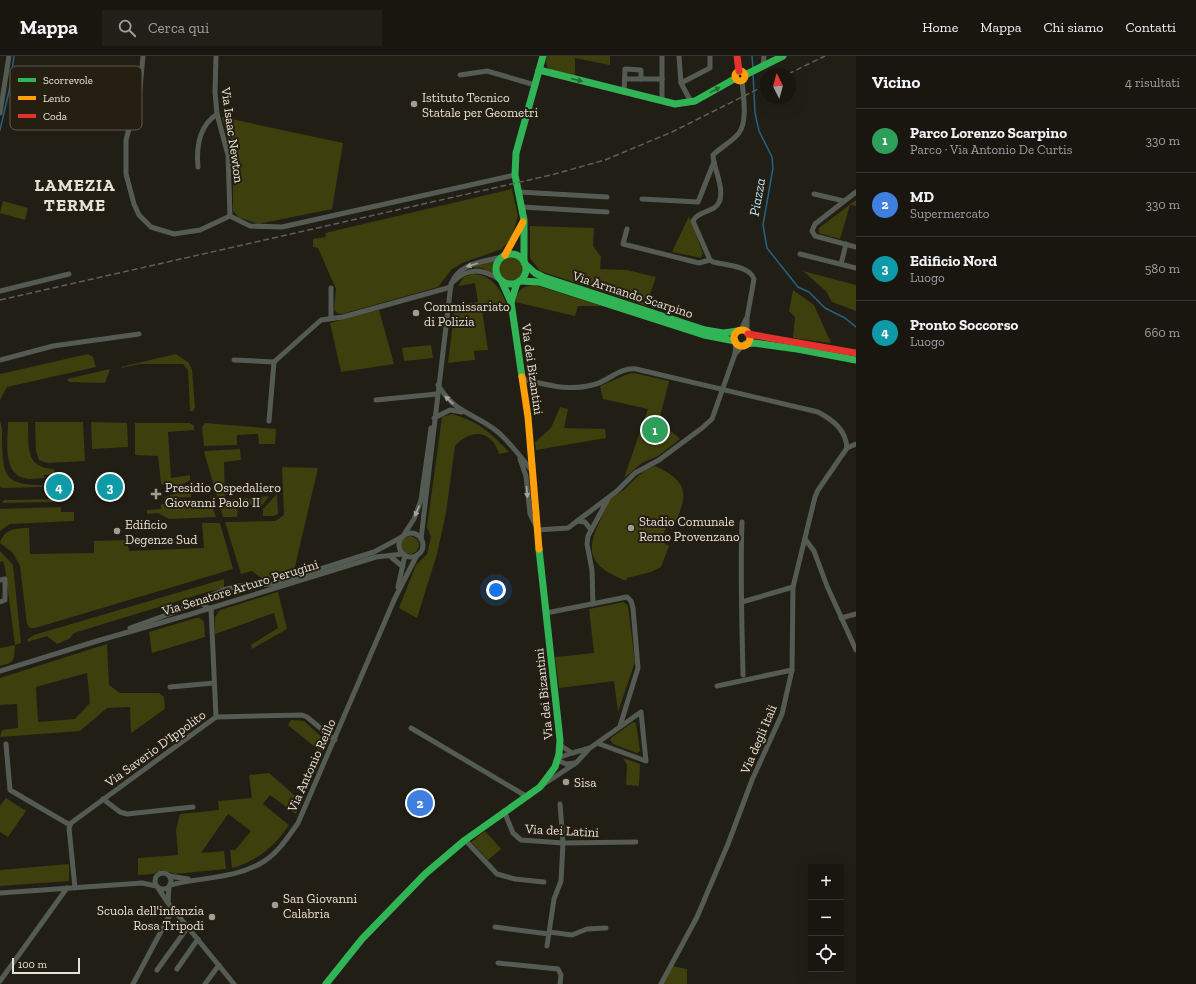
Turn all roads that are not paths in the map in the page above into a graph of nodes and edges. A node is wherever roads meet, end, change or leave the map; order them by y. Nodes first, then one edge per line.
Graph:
1 (9, 56) edge
2 (143, 56) edge
3 (216, 56) edge
4 (543, 56) edge
5 (662, 56) edge
6 (679, 56) edge
7 (710, 56) edge
8 (737, 56) edge
9 (764, 56) edge
10 (783, 56) edge
11 (761, 67) junction
12 (142, 70) edge
13 (539, 70) junction
14 (460, 75) dead end
15 (742, 75) junction
16 (625, 79) junction
17 (641, 79) junction
18 (662, 79) junction
19 (681, 83) junction
20 (535, 85) junction
21 (624, 92) junction
22 (662, 101) junction
23 (691, 102) junction
24 (0, 113) edge
25 (217, 114) junction
26 (129, 130) edge
27 (714, 162) junction
28 (198, 167) dead end
29 (515, 175) junction
30 (519, 192) junction
31 (856, 192) edge
32 (814, 194) dead end
33 (607, 197) dead end
34 (642, 199) dead end
35 (844, 201) junction
36 (522, 208) junction
37 (607, 212) dead end
38 (230, 216) junction
39 (524, 220) junction
40 (626, 229) dead end
41 (846, 244) junction
42 (856, 247) edge
43 (800, 254) dead end
44 (503, 256) junction
45 (710, 260) junction
46 (525, 263) junction
47 (841, 264) junction
48 (856, 268) edge
49 (69, 274) dead end
50 (500, 280) junction
51 (519, 282) junction
52 (451, 286) junction
53 (331, 288) dead end
54 (0, 291) edge
55 (511, 302) junction
56 (331, 318) junction
57 (744, 332) junction
58 (139, 334) dead end
59 (740, 343) junction
60 (856, 354) edge
61 (0, 360) edge
62 (234, 360) dead end
63 (856, 360) edge
64 (274, 362) junction
65 (522, 378) junction
66 (438, 385) junction
67 (721, 389) junction
68 (437, 394) junction
69 (376, 400) dead end
70 (462, 412) junction
71 (434, 418) junction
72 (269, 421) dead end
73 (856, 444) edge
74 (847, 448) junction
75 (519, 456) junction
76 (531, 457) junction
77 (530, 474) junction
78 (610, 496) junction
79 (576, 521) junction
80 (742, 522) dead end
81 (537, 529) junction
82 (592, 530) junction
83 (402, 537) junction
84 (421, 539) junction
85 (804, 539) junction
86 (404, 555) junction
87 (417, 555) junction
88 (390, 556) junction
89 (403, 567) junction
90 (0, 580) edge
91 (245, 586) junction
92 (793, 587) junction
93 (206, 597) junction
94 (245, 597) junction
95 (395, 598) junction
96 (0, 602) edge
97 (742, 602) junction
98 (593, 604) junction
99 (210, 608) junction
100 (546, 613) junction
101 (856, 614) edge
102 (841, 618) junction
103 (97, 641) junction
104 (856, 650) edge
105 (0, 670) edge
106 (792, 670) junction
107 (742, 675) dead end
108 (214, 683) junction
109 (717, 686) dead end
110 (170, 687) dead end
111 (216, 717) junction
112 (620, 726) junction
113 (411, 728) dead end
114 (335, 740) junction
115 (597, 743) junction
116 (6, 744) dead end
117 (560, 745) junction
118 (590, 748) junction
119 (572, 753) junction
120 (557, 759) junction
121 (576, 763) junction
122 (540, 787) junction
123 (526, 796) junction
124 (103, 799) junction
125 (560, 804) dead end
126 (194, 807) dead end
127 (504, 811) junction
128 (70, 825) junction
129 (465, 840) junction
130 (636, 842) dead end
131 (563, 843) junction
132 (169, 876) junction
133 (156, 877) junction
134 (191, 880) junction
135 (544, 882) dead end
136 (142, 883) junction
137 (169, 886) junction
138 (157, 887) junction
139 (67, 888) junction
140 (76, 888) junction
141 (0, 893) edge
142 (168, 903) junction
143 (173, 909) junction
144 (188, 927) junction
145 (495, 927) dead end
146 (606, 928) dead end
147 (549, 933) junction
148 (198, 940) junction
149 (547, 946) dead end
150 (498, 963) dead end
151 (218, 964) junction
152 (177, 969) dead end
153 (157, 970) dead end
154 (0, 981) edge
155 (133, 984) edge
156 (205, 984) edge
157 (234, 984) edge
158 (326, 984) edge
159 (560, 984) edge
160 (661, 984) edge

1 - 24 street
2 - 12 street
3 - 25 street, Via Isaac Newton
4 - 13 street
5 - 18 street
6 - 19 street
7 - 19 street
8 - 15 street
9 - 11 street
10 - 11 street
11 - 15 street
13 - 20 street
13 -> 21 street
14 - 20 street
23 -> 15 street
15 - 27 street
16 - 17 street
16 - 17 street
16 - 21 street
17 - 18 street
18 - 22 street
19 - 23 street
20 - 29 street
21 - 22 street
22 - 23 street
25 - 28 street
25 - 38 street, Via Isaac Newton
26 - 38 street
27 - 34 street
27 - 45 street
29 - 30 street
29 - 38 street
30 - 33 street
30 - 36 street
31 - 35 street
32 - 35 street
35 - 41 street
36 - 37 street
36 - 39 street
39 - 44 street
39 - 46 street
40 - 45 street
41 - 42 street
41 - 47 street
43 - 47 street
44 - 46 street
44 - 50 street
44 -> 52 street
45 - 57 street
46 - 51 street
46 - 57 street, Via Armando Scarpino
47 - 48 street
49 - 54 street
50 - 51 street
50 - 52 street
50 - 55 street, Via dei Bizantini
51 - 55 street, Via dei Bizantini
51 - 59 street, Via Armando Scarpino
52 - 56 street
52 - 66 street
53 - 56 street
55 - 65 street, Via dei Bizantini
56 - 64 street
57 - 59 street
57 - 59 street
57 - 60 street, Via Armando Scarpino
58 - 61 street
59 - 63 street, Via Armando Scarpino
59 - 67 street
62 - 64 street
64 - 72 street
65 - 67 street
65 - 76 street, Via dei Bizantini
66 - 68 street
70 -> 66 street
67 - 74 street
67 - 78 street
68 - 69 street
68 - 71 street
70 - 71 street
70 - 75 street
71 -> 83 street
71 - 84 street
73 - 74 street
74 - 85 street, Via degli Itali
75 - 76 street
75 - 77 street
76 - 77 street, Via dei Bizantini
77 - 81 street, Via dei Bizantini
78 - 79 street
78 - 82 street
79 - 81 street
79 - 82 street
80 - 97 street
81 - 100 street, Via dei Bizantini
82 - 98 street
83 - 84 street
83 - 86 street
83 - 91 street, Via Senatore Arturo Perugini
84 - 87 street
85 - 92 street, Via degli Itali
85 - 102 street
86 - 87 street
86 - 88 street, Via Senatore Arturo Perugini
86 - 89 street, Via Antonio Reillo
87 - 95 street, Via Antonio Reillo
88 - 89 street
88 - 94 street, Via Senatore Arturo Perugini
89 - 95 street, Via Antonio Reillo
90 - 96 street
91 - 93 street, Via Senatore Arturo Perugini
91 - 94 street
92 - 97 street
92 - 106 street, Via degli Itali
93 - 99 street, Via Saverio D'Ippolito
93 - 103 street, Via Senatore Arturo Perugini
94 - 99 street, Via Senatore Arturo Perugini
95 - 114 street, Via Antonio Reillo
97 - 107 street
98 - 100 street
98 - 112 street
99 - 103 street, Via Senatore Arturo Perugini
99 - 108 street, Via Saverio D'Ippolito
100 - 117 street, Via dei Bizantini
101 - 102 street
102 - 104 street
103 - 105 street, Via Senatore Arturo Perugini
106 - 109 street
106 - 160 street, Via degli Itali
108 - 110 street
108 - 111 street, Via Saverio D'Ippolito
111 - 114 street
111 - 124 street, Via Saverio D'Ippolito
112 - 115 street
112 - 115 street
113 - 123 street
114 - 134 street, Via Antonio Reillo
115 - 118 street
116 - 128 street
117 - 119 street
117 - 120 street, Via dei Bizantini
118 - 119 street
118 - 121 street
119 - 120 street
120 - 121 street
120 - 122 street, Via dei Bizantini
121 - 122 street
122 - 123 street, Via dei Bizantini
123 - 127 street, Via dei Bizantini
124 - 126 street
124 - 128 street, Via Saverio D'Ippolito
125 - 131 street
127 - 129 street, Via dei Bizantini
127 - 131 street, Via dei Latini
128 - 140 street
129 - 135 street
129 - 158 street, Via dei Bizantini
130 - 131 street, Via dei Latini
131 - 147 street
132 - 133 street
132 - 134 street, Via Antonio Reillo
132 - 137 street
133 - 136 street
133 - 138 street
134 - 137 street, Via Antonio Reillo
136 - 138 street
136 - 140 street
137 - 138 street
137 - 142 street
138 - 142 street
139 - 140 street
139 - 141 street
139 - 154 street
142 - 143 street
143 - 144 street
143 - 155 street
144 - 148 street
144 - 153 street
145 - 147 street
146 - 147 street
147 - 149 street
148 - 151 street
148 - 152 street
150 - 159 street
151 - 156 street
151 - 157 street

